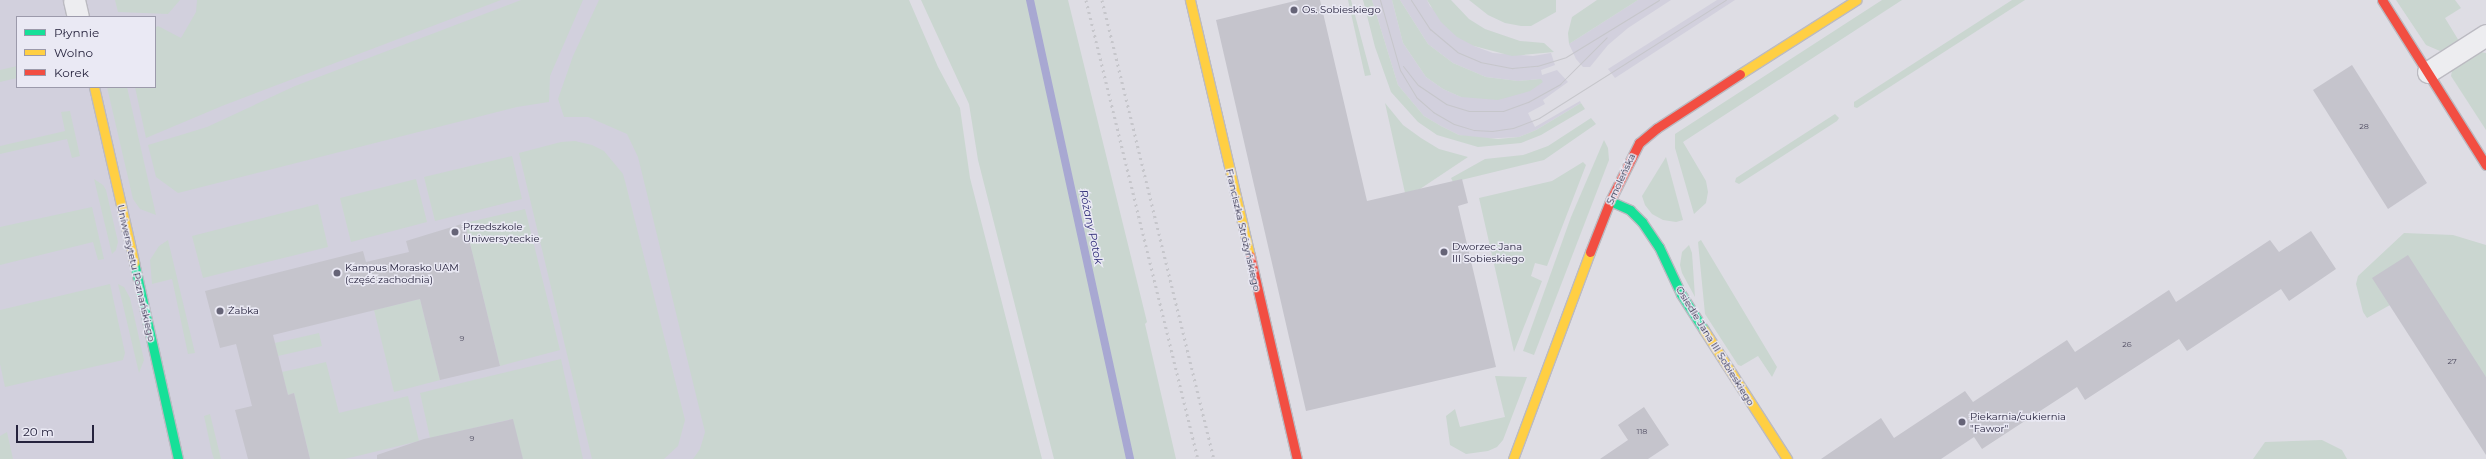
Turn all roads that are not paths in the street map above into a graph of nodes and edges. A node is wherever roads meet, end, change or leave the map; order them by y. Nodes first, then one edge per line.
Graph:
1 (74, 0) edge
2 (1190, 0) edge
3 (1856, 0) edge
4 (2382, 0) edge
5 (78, 16) edge
6 (2486, 35) edge
7 (2428, 72) junction
8 (94, 88) edge
9 (2486, 165) edge
10 (1610, 201) junction
11 (178, 459) edge
12 (1297, 459) edge
13 (1513, 459) edge
14 (1787, 459) edge

1 - 5 street
2 - 12 street, Franciszka Stróżyńskiego
3 - 10 street, Smoleńska
4 - 7 street
6 - 7 street
7 - 9 street
8 - 11 street, Uniwersytetu Poznańskiego
10 - 13 street, Smoleńska
10 - 14 street, Osiedle Jana III Sobieskiego

